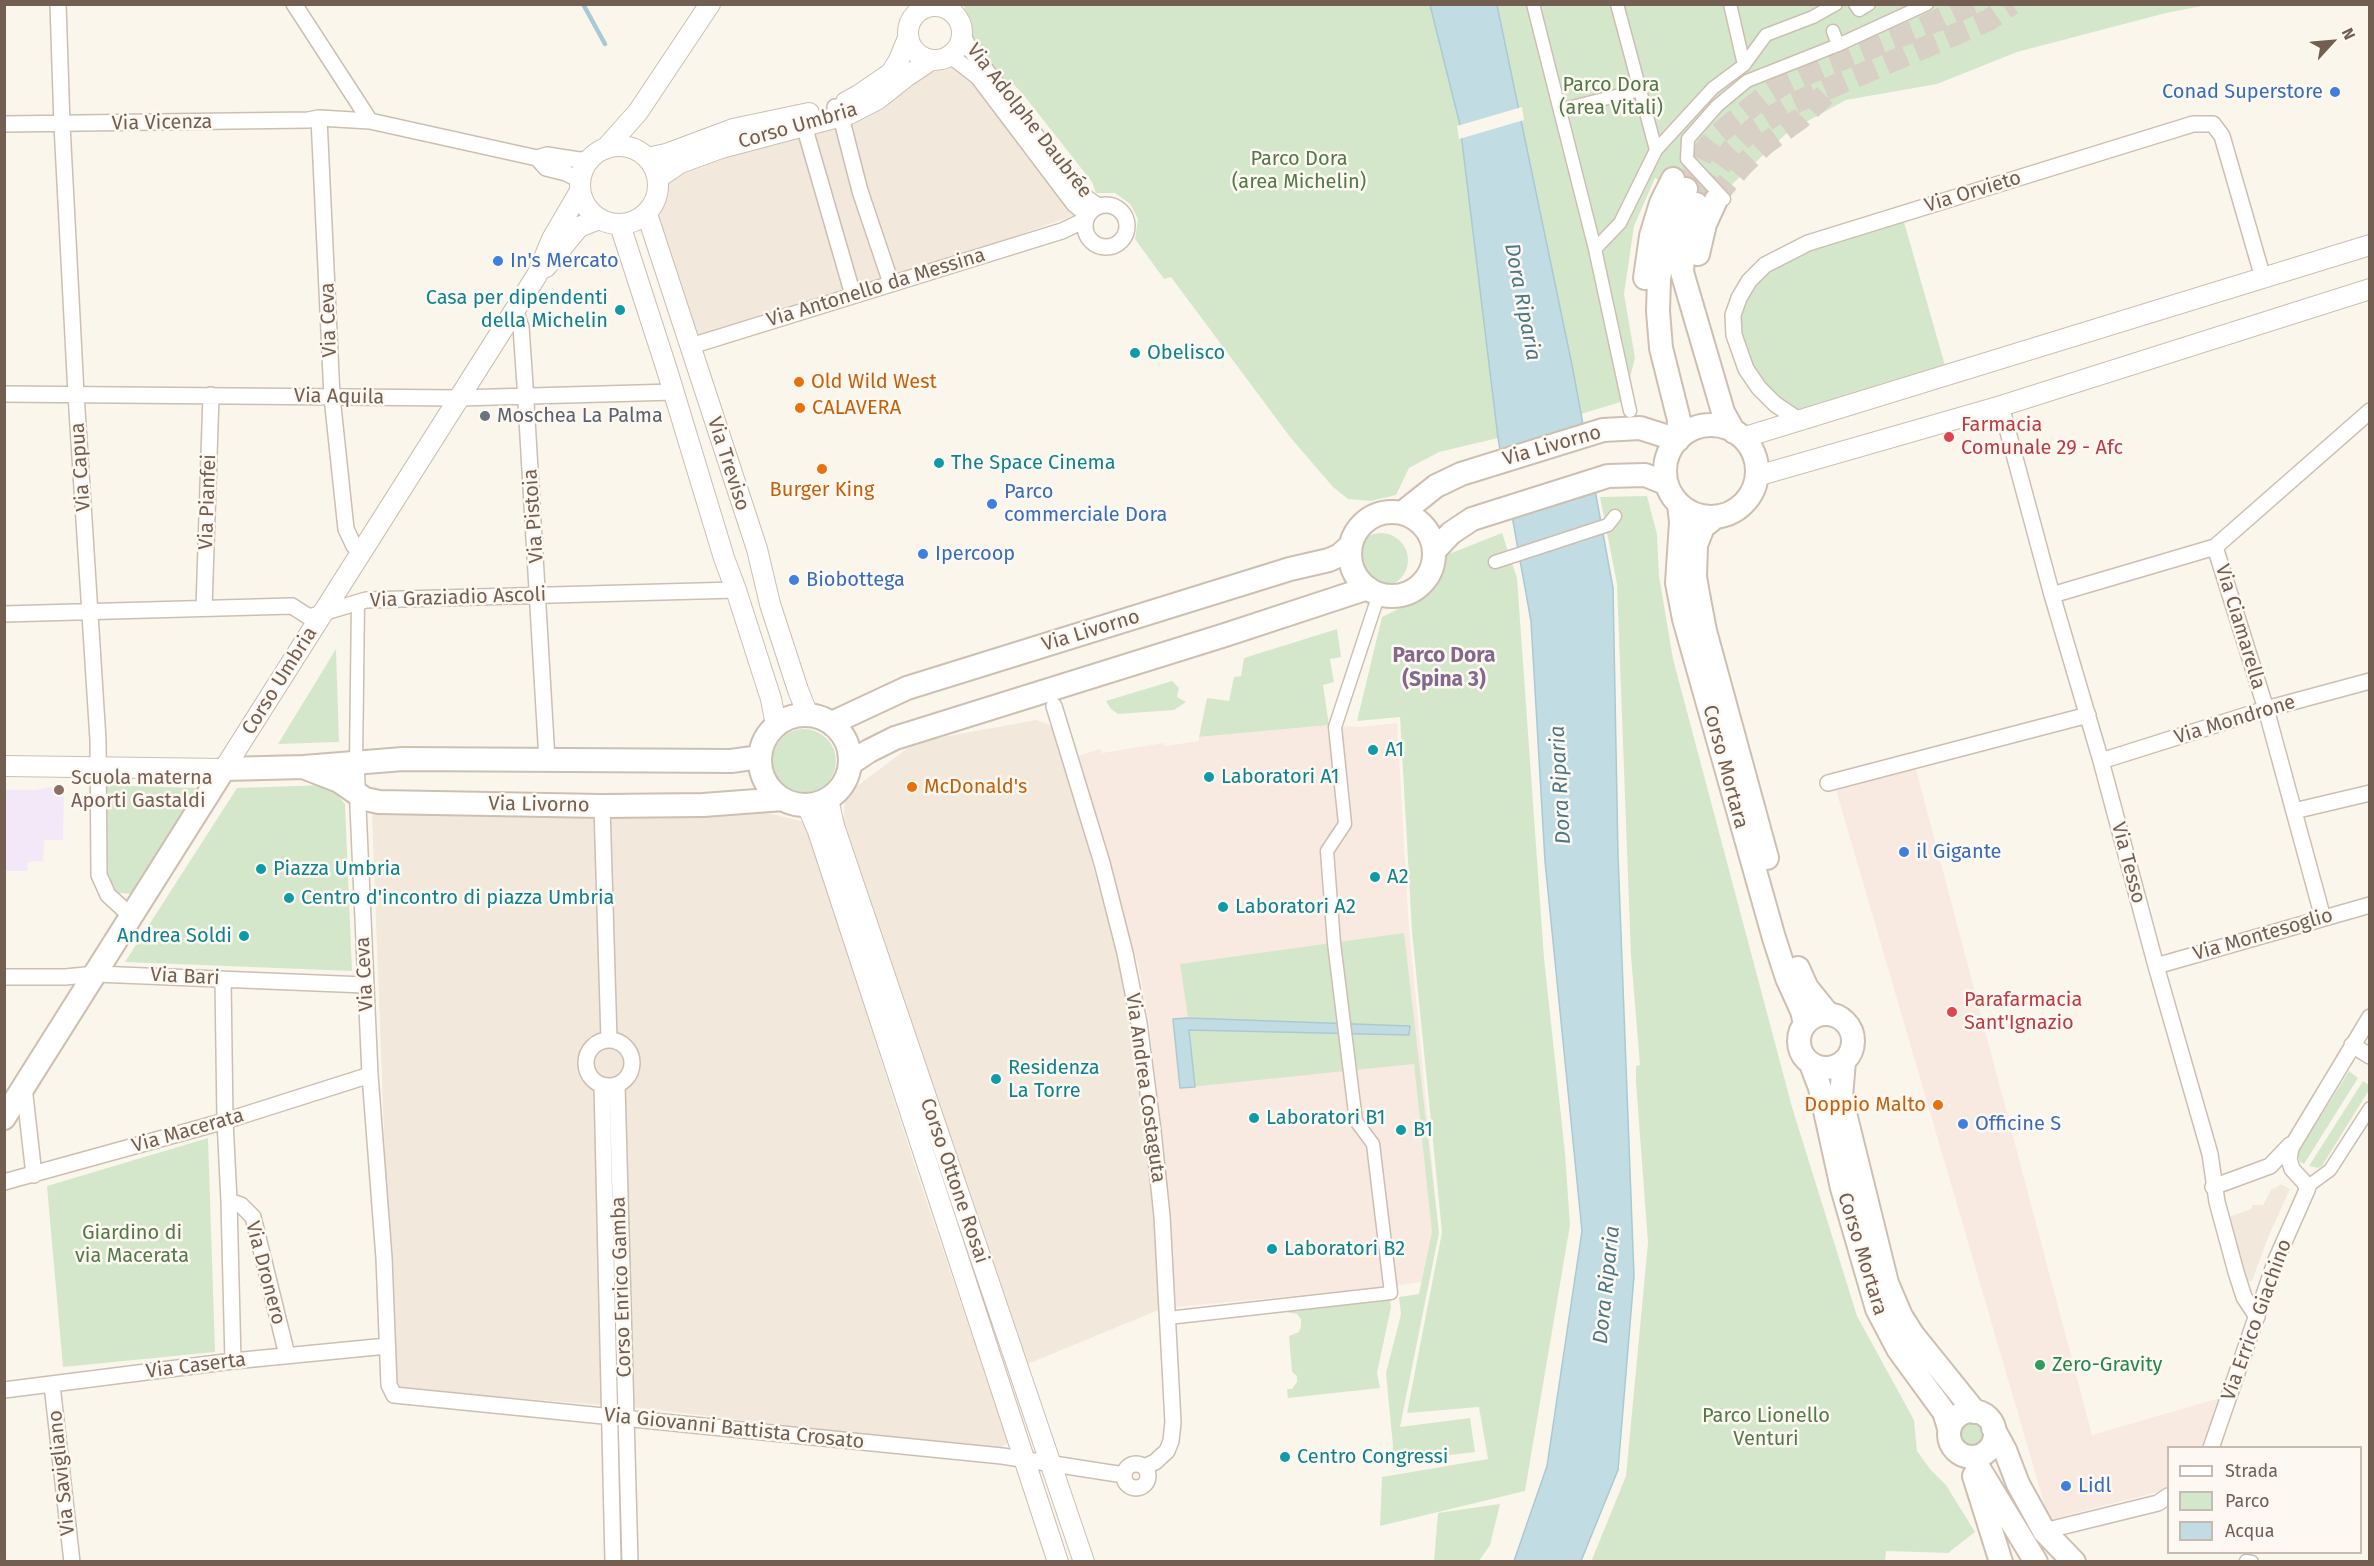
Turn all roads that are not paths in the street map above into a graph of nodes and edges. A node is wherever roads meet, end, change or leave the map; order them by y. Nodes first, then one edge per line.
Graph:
1 (58, 4) edge
2 (294, 4) edge
3 (710, 4) edge
4 (1533, 4) edge
5 (1617, 4) edge
6 (1730, 4) edge
7 (1836, 4) edge
8 (1856, 4) edge
9 (1869, 4) edge
10 (1927, 4) edge
11 (931, 5) edge
12 (960, 20) edge
13 (1833, 31) dead end
14 (908, 38) junction
15 (1838, 45) junction
16 (941, 58) junction
17 (1744, 64) junction
18 (1640, 90) junction
19 (1560, 110) junction
20 (638, 112) junction
21 (838, 112) junction
22 (319, 118) junction
23 (806, 120) junction
24 (370, 121) junction
25 (4, 124) edge
26 (62, 125) junction
27 (1656, 150) junction
28 (597, 154) junction
29 (645, 156) junction
30 (537, 158) junction
31 (658, 178) junction
32 (580, 185) junction
33 (1700, 193) junction
34 (647, 214) junction
35 (1090, 214) junction
36 (599, 219) junction
37 (620, 225) junction
38 (1062, 231) junction
39 (1090, 240) junction
40 (2370, 245) edge
41 (1595, 249) junction
42 (537, 275) junction
43 (2263, 278) junction
44 (891, 283) junction
45 (2370, 289) edge
46 (853, 295) junction
47 (515, 310) junction
48 (691, 345) junction
49 (674, 393) junction
50 (4, 394) edge
51 (76, 394) junction
52 (211, 395) junction
53 (526, 395) junction
54 (333, 397) junction
55 (459, 398) junction
56 (2001, 406) junction
57 (2370, 411) edge
58 (1635, 420) junction
59 (1800, 421) junction
60 (1738, 435) junction
61 (1678, 440) junction
62 (1757, 476) junction
63 (1665, 483) junction
64 (1679, 504) junction
65 (1402, 513) junction
66 (1615, 516) dead end
67 (1713, 519) junction
68 (1351, 545) junction
69 (2215, 548) junction
70 (1435, 550) junction
71 (361, 553) junction
72 (1494, 562) dead end
73 (736, 590) junction
74 (1373, 591) junction
75 (2052, 594) junction
76 (539, 595) junction
77 (358, 602) junction
78 (204, 608) junction
79 (91, 611) junction
80 (324, 612) junction
81 (4, 614) edge
82 (2370, 681) edge
83 (1054, 706) dead end
84 (2266, 709) junction
85 (808, 715) junction
86 (2088, 715) junction
87 (832, 723) junction
88 (776, 726) junction
89 (760, 757) junction
90 (547, 760) junction
91 (2101, 761) junction
92 (356, 762) junction
93 (850, 763) junction
94 (4, 766) edge
95 (100, 766) junction
96 (304, 767) junction
97 (224, 769) junction
98 (1828, 783) dead end
99 (2370, 793) edge
100 (358, 795) junction
101 (783, 799) junction
102 (818, 802) junction
103 (602, 806) junction
104 (2294, 811) junction
105 (2370, 905) edge
106 (131, 916) junction
107 (2323, 918) junction
108 (2156, 966) junction
109 (96, 974) junction
110 (4, 977) edge
111 (223, 979) junction
112 (365, 986) junction
113 (1828, 1014) junction
114 (2370, 1017) edge
115 (1804, 1024) junction
116 (609, 1040) junction
117 (2352, 1045) junction
118 (2370, 1056) edge
119 (1844, 1061) junction
120 (1811, 1064) junction
121 (370, 1075) junction
122 (609, 1085) junction
123 (24, 1087) junction
124 (2370, 1108) edge
125 (4, 1118) edge
126 (225, 1121) junction
127 (2294, 1140) junction
128 (34, 1175) junction
129 (4, 1182) edge
130 (2213, 1187) junction
131 (2306, 1194) junction
132 (229, 1201) junction
133 (2257, 1317) junction
134 (1168, 1318) junction
135 (387, 1346) junction
136 (287, 1355) junction
137 (233, 1361) junction
138 (52, 1385) junction
139 (4, 1390) edge
140 (1975, 1412) junction
141 (618, 1418) junction
142 (1949, 1428) junction
143 (2212, 1446) edge
144 (1979, 1447) junction
145 (1024, 1459) junction
146 (1050, 1464) junction
147 (1124, 1474) joint
148 (2167, 1497) edge
149 (2044, 1531) junction
150 (72, 1562) edge
151 (613, 1562) edge
152 (630, 1562) edge
153 (1058, 1562) edge
154 (1084, 1562) edge
155 (2001, 1562) edge
156 (2036, 1562) edge
157 (2058, 1562) edge
158 (2074, 1562) edge

1 - 26 street, Via Capua
2 - 24 street
3 - 20 street, Corso Umbria
4 - 19 street
5 - 18 street
6 - 17 street
7 - 17 street
8 - 9 street
10 - 15 street
11 - 12 street
11 - 14 street
12 - 16 street
12 - 35 street, Via Adolphe Daubrée
13 - 15 street
14 - 16 street
14 - 21 street, Corso Umbria
15 - 33 street
16 - 21 street, Corso Umbria
16 - 35 street, Via Adolphe Daubrée
17 - 27 street
18 - 19 street
18 - 27 street
19 - 41 street
20 - 28 street, Corso Umbria
20 - 29 street
21 - 23 street, Corso Umbria
21 - 44 street
22 - 24 street, Via Vicenza
22 - 26 street, Via Vicenza
22 - 54 street, Via Ceva
23 - 29 street, Corso Umbria
23 - 31 street, Corso Umbria
23 - 46 street
24 - 30 street, Via Vicenza
25 - 26 street, Via Vicenza
26 - 51 street, Via Capua
27 - 41 street
28 - 29 street, Corso Umbria
28 - 30 street
28 - 32 street, Corso Umbria
29 - 31 street
30 - 32 street
31 - 34 street
32 - 36 street
32 - 42 street, Corso Umbria
33 - 58 main road
33 - 60 main road
33 - 61 main road
34 - 37 street
34 - 48 street, Via Treviso
35 - 38 street, Via Antonello da Messina
35 - 39 street, Via Adolphe Daubrée
35 - 39 street, Via Adolphe Daubrée
36 - 37 street
36 - 42 street, Corso Umbria
37 - 49 street, Via Treviso
38 - 39 street
38 - 44 street, Via Antonello da Messina
40 - 43 street
41 - 58 street
42 - 47 street, Corso Umbria
43 - 59 street
43 - 59 street, Via Orvieto
44 - 46 street, Via Antonello da Messina
45 - 56 street
46 - 48 street, Via Antonello da Messina
47 - 53 street, Via Pistoia
47 - 55 street, Corso Umbria
48 - 85 street, Via Treviso
49 - 53 street, Via Aquila
49 - 73 street, Via Treviso
50 - 51 street, Via Aquila
51 - 52 street, Via Aquila
51 - 79 street, Via Capua
52 - 54 street, Via Aquila
52 - 78 street, Via Pianfei
53 - 55 street, Via Aquila
53 - 76 street, Via Pistoia
54 - 55 street, Via Aquila
54 - 71 street, Via Ceva
55 - 71 street, Corso Umbria
56 - 62 street
56 - 75 street, Via Tesso
57 - 69 street, Via Ciamarella
58 - 61 main road, Via Livorno
58 - 65 main road, Via Livorno
59 - 60 street
60 - 61 main road
60 - 62 main road
61 - 63 main road
62 - 67 main road
63 - 64 main road
63 - 70 main road
64 - 67 main road
64 - 115 main road, Corso Mortara
65 - 68 main road
65 - 70 main road
66 - 72 street
67 - 113 main road, Corso Mortara
68 - 74 main road
68 - 87 main road, Via Livorno
69 - 75 street, Via Ciamarella
69 - 84 street, Via Ciamarella
70 - 74 main road
71 - 80 street, Corso Umbria
73 - 76 street, Via Graziadio Ascoli
73 - 88 street, Via Treviso
74 - 93 main road
74 - 134 street
75 - 86 street, Via Tesso
76 - 77 street, Via Graziadio Ascoli
76 - 90 street, Via Pistoia
77 - 80 street, Via Graziadio Ascoli
77 - 92 street, Via Ceva
78 - 79 street, Via Graziadio Ascoli
78 - 80 street, Via Graziadio Ascoli
79 - 81 street, Via Graziadio Ascoli
79 - 95 street, Via Capua
80 - 97 street, Corso Umbria
82 - 84 street, Via Mondrone
83 - 134 street, Via Andrea Costaguta
84 - 91 street, Via Mondrone
84 - 104 street, Via Ciamarella
85 - 87 main road
85 - 88 main road
86 - 91 street, Via Tesso
86 - 98 street
87 - 93 main road
88 - 89 main road
89 - 90 main road, Via Livorno
89 - 101 main road
90 - 92 main road, Via Livorno
91 - 108 street, Via Tesso
92 - 96 main road, Via Livorno
92 - 100 street, Via Ceva
93 - 102 main road
94 - 95 street, Via Livorno
95 - 97 street, Via Livorno
95 - 106 street, Via Capua
96 - 97 main road, Via Livorno
96 - 100 main road, Via Livorno
97 - 106 main road, Corso Umbria
99 - 104 street
100 - 103 main road, Via Livorno
100 - 112 street, Via Ceva
101 - 102 main road
101 - 103 main road, Via Livorno
102 - 145 street, Corso Ottone Rosai
102 - 146 street, Corso Ottone Rosai
103 - 116 street
104 - 107 street, Via Ciamarella
105 - 107 street, Via Montesoglio
106 - 109 main road, Corso Umbria
107 - 108 street, Via Montesoglio
108 - 130 street, Via Tesso
109 - 110 street, Via Bari
109 - 111 street, Via Bari
109 - 123 main road, Corso Umbria
111 - 112 street, Via Bari
111 - 126 street, Via Dronero
112 - 121 street, Via Ceva
113 - 115 main road
113 - 119 main road
114 - 117 street
115 - 120 main road
116 - 122 street
116 - 122 street
117 - 118 street
117 - 127 street
119 - 120 main road
119 - 140 main road, Corso Mortara
120 - 142 main road, Corso Mortara
121 - 126 street, Via Macerata
121 - 135 street, Via Ceva
122 - 141 street, Corso Enrico Gamba
123 - 125 main road, Corso Umbria
123 - 128 street
124 - 131 street, Via Errico Giachino
126 - 128 street, Via Macerata
126 - 132 street, Via Dronero
127 - 130 street
127 - 131 street
128 - 129 street, Via Macerata
130 - 133 street, Via Tesso
131 - 133 street, Via Errico Giachino
132 - 136 street, Via Dronero
132 - 137 street, Via Dronero
133 - 143 street, Via Errico Giachino
134 - 147 street, Via Andrea Costaguta
135 - 136 street, Via Caserta
135 - 141 street, Via Giovanni Battista Crosato
136 - 137 street, Via Caserta
137 - 138 street, Via Caserta
138 - 139 street, Via Caserta
138 - 150 street, Via Savigliano
140 - 142 main road
140 - 144 main road, Corso Mortara
141 - 145 street, Via Giovanni Battista Crosato
141 - 151 street, Corso Enrico Gamba
141 - 152 street, Corso Enrico Gamba
142 - 144 main road, Corso Mortara
144 - 149 main road
144 - 155 main road
144 - 156 main road
144 - 157 main road
145 - 146 street, Via Giovanni Battista Crosato
145 - 153 street, Corso Ottone Rosai
146 - 147 street, Via Giovanni Battista Crosato
146 - 154 street, Corso Ottone Rosai
148 - 149 street
149 - 158 main road

